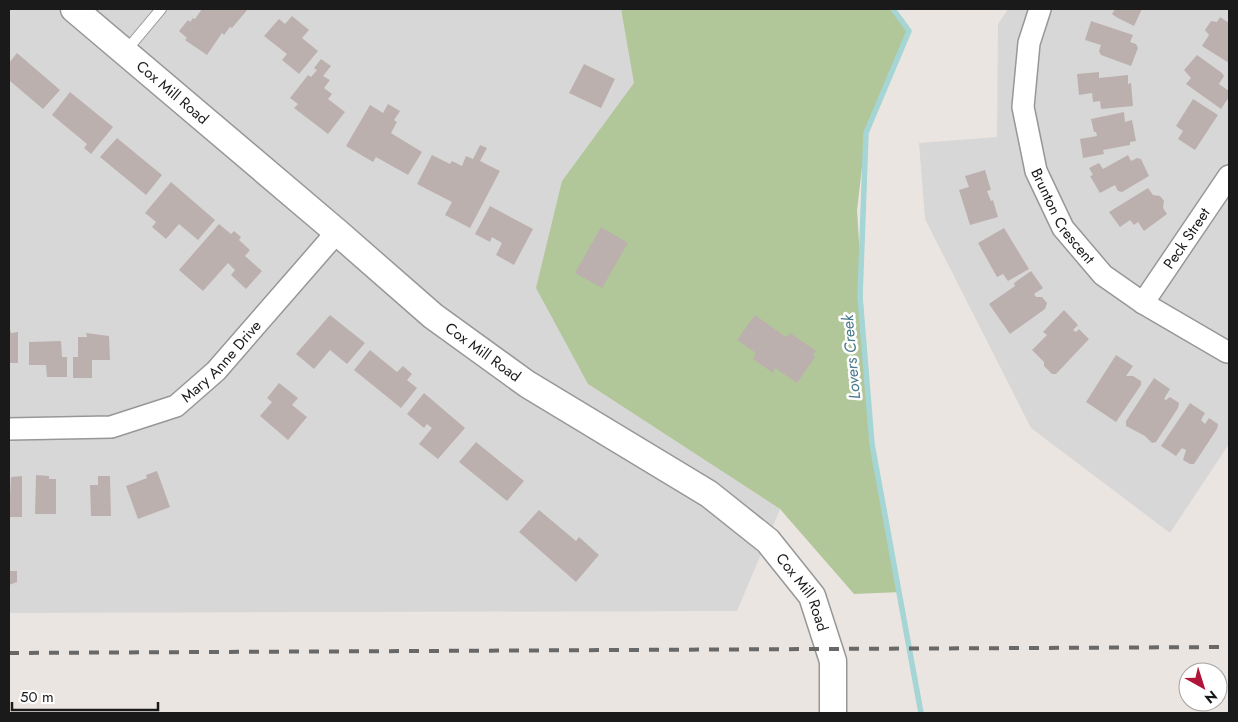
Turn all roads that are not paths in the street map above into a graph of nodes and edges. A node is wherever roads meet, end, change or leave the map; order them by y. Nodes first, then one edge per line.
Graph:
1 (74, 9) edge
2 (161, 9) edge
3 (1040, 9) edge
4 (125, 52) junction
5 (1229, 176) edge
6 (337, 232) junction
7 (1143, 303) junction
8 (1227, 352) dead end
9 (9, 429) edge
10 (833, 713) edge

1 - 4 street, Cox Mill Road
2 - 4 lane
3 - 7 street, Brunton Crescent
4 - 6 street, Cox Mill Road
5 - 7 street, Peck Street
6 - 9 street, Mary Anne Drive
6 - 10 street, Cox Mill Road
7 - 8 street, Brunton Crescent

